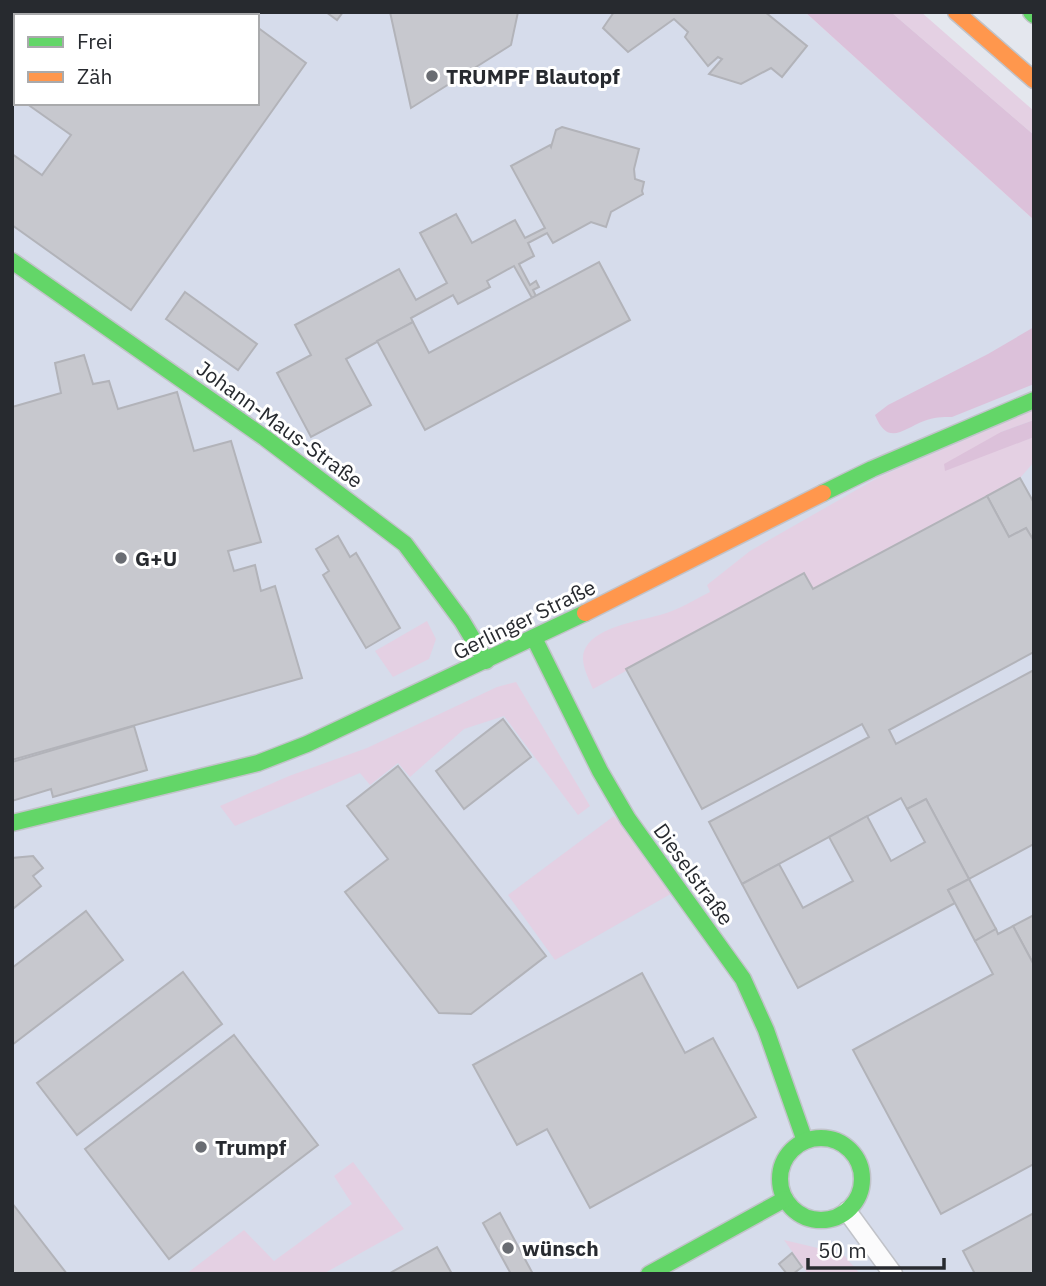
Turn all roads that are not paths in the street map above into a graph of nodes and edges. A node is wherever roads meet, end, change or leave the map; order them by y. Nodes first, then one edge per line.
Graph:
1 (956, 12) edge
2 (1034, 80) edge
3 (12, 261) edge
4 (1034, 400) edge
5 (534, 638) junction
6 (486, 661) junction
7 (12, 823) edge
8 (805, 1141) junction
9 (785, 1199) junction
10 (847, 1211) junction
11 (649, 1274) edge
12 (893, 1274) edge

1 - 2 main road
3 - 6 main road, Johann-Maus-Straße
4 - 5 main road, Gerlinger Straße
5 - 6 main road, Gerlinger Straße
5 - 8 main road, Dieselstraße
6 - 7 main road, Gerlinger Straße
8 - 9 main road
8 - 10 main road
9 - 10 main road
9 - 11 main road
10 - 12 street

